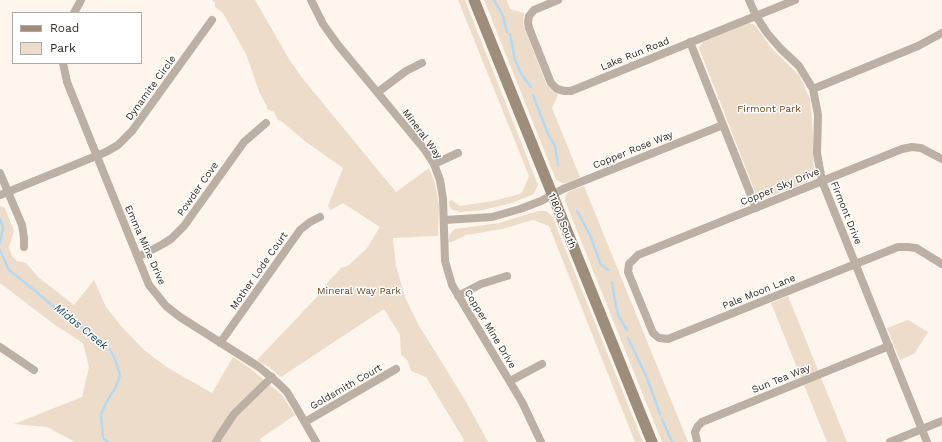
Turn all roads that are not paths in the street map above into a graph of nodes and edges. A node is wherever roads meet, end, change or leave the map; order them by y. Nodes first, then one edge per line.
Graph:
1 (81, 0) edge
2 (474, 0) edge
3 (558, 0) edge
4 (749, 0) edge
5 (795, 0) edge
6 (313, 1) edge
7 (75, 12) edge
8 (756, 16) junction
9 (212, 20) dead end
10 (942, 33) edge
11 (690, 42) junction
12 (422, 63) dead end
13 (63, 64) edge
14 (813, 89) junction
15 (378, 92) junction
16 (266, 123) dead end
17 (723, 125) junction
18 (458, 153) dead end
19 (96, 156) junction
20 (942, 159) edge
21 (434, 164) junction
22 (0, 173) edge
23 (822, 181) junction
24 (4, 193) edge
25 (552, 196) junction
26 (756, 208) junction
27 (320, 217) dead end
28 (445, 220) junction
29 (24, 247) dead end
30 (138, 257) junction
31 (629, 264) joint
32 (856, 264) junction
33 (942, 264) edge
34 (507, 276) dead end
35 (458, 296) junction
36 (220, 343) junction
37 (889, 346) junction
38 (0, 347) edge
39 (542, 364) dead end
40 (396, 369) dead end
41 (34, 370) dead end
42 (272, 377) junction
43 (510, 381) junction
44 (942, 421) edge
45 (305, 422) junction
46 (922, 429) junction
47 (216, 442) edge
48 (316, 442) edge
49 (541, 442) edge
50 (652, 442) edge
51 (697, 442) edge
52 (890, 442) edge
53 (927, 442) edge

1 - 7 street
2 - 25 main road, 11800 South
3 - 11 street, Lake Run Road
4 - 8 street, Firmont Drive
5 - 8 street, Lake Run Road
6 - 15 street, Mineral Way
8 - 11 street, Lake Run Road
8 - 14 street, Firmont Drive
9 - 19 street, Dynamite Circle
10 - 14 street
11 - 17 street
12 - 15 street
13 - 19 street, Emma Mine Drive
14 - 23 street, Firmont Drive
15 - 21 street, Mineral Way
16 - 30 street, Powder Cove
17 - 25 street, Copper Rose Way
17 - 26 street
18 - 21 street
19 - 24 street, Dynamite Circle
19 - 30 street, Emma Mine Drive
20 - 23 street, Copper Sky Drive
21 - 28 street, Mineral Way
22 - 24 street
23 - 26 street, Copper Sky Drive
23 - 32 street, Firmont Drive
24 - 29 street
25 - 28 street
25 - 50 main road, 11800 South
26 - 31 street, Copper Sky Drive
27 - 36 street, Mother Lode Court
28 - 35 street, Copper Mine Drive
30 - 36 street, Emma Mine Drive
31 - 32 street, Pale Moon Lane
32 - 33 street, Pale Moon Lane
32 - 37 street, Firmont Drive
34 - 35 street
35 - 43 street, Copper Mine Drive
36 - 42 street, Emma Mine Drive
37 - 46 street, Firmont Drive
37 - 51 street, Sun Tea Way
38 - 41 street
39 - 43 street
40 - 45 street, Goldsmith Court
42 - 45 street, Emma Mine Drive
42 - 47 street
43 - 49 street, Copper Mine Drive
44 - 46 street
45 - 48 street, Emma Mine Drive
46 - 52 street
46 - 53 street, Firmont Drive

